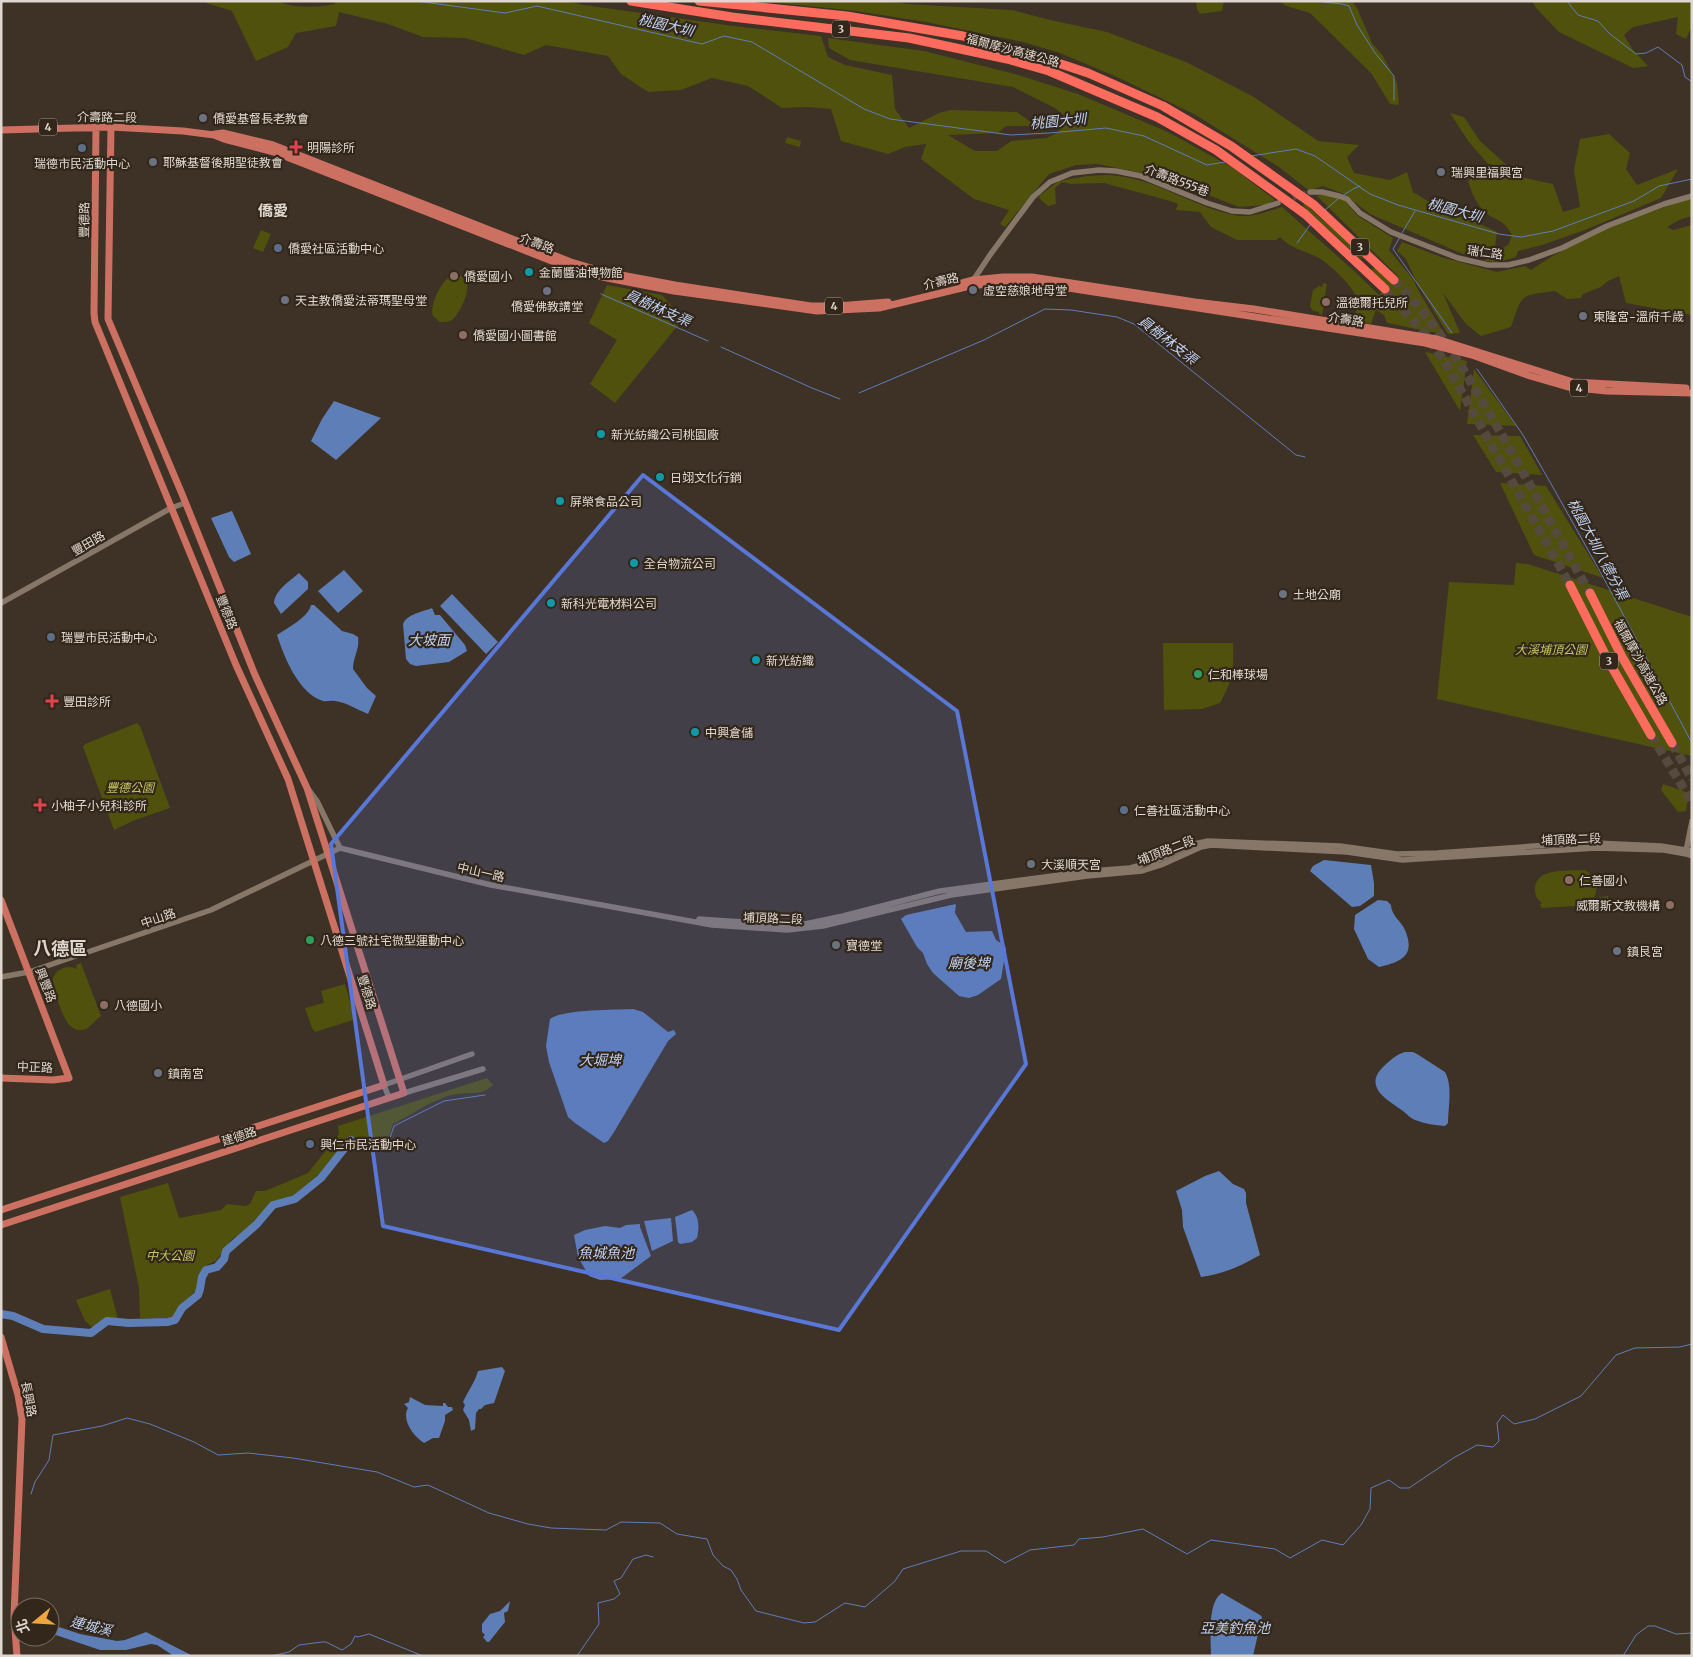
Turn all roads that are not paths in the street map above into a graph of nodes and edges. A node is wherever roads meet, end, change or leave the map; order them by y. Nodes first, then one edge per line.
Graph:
1 (631, 1) edge
2 (699, 1) edge
3 (96, 127) junction
4 (111, 127) junction
5 (1, 130) edge
6 (183, 131) joint
7 (1310, 192) tunnel mouth
8 (1692, 196) edge
9 (1278, 203) tunnel mouth
10 (1373, 260) junction
11 (1363, 268) junction
12 (1394, 280) tunnel mouth
13 (971, 283) junction
14 (1385, 289) tunnel mouth
15 (1692, 388) edge
16 (1692, 393) edge
17 (185, 503) junction
18 (171, 508) junction
19 (1570, 585) tunnel mouth
20 (1590, 593) tunnel mouth
21 (1, 603) edge
22 (1651, 735) tunnel mouth
23 (1672, 743) tunnel mouth
24 (307, 788) junction
25 (1692, 821) edge
26 (340, 848) junction
27 (329, 853) junction
28 (1689, 853) edge
29 (314, 860) junction
30 (1, 900) edge
31 (648, 912) joint
32 (29, 972) junction
33 (1, 977) edge
34 (472, 1054) dead end
35 (483, 1069) dead end
36 (1, 1078) edge
37 (69, 1078) joint
38 (400, 1080) junction
39 (384, 1084) junction
40 (404, 1093) junction
41 (389, 1098) junction
42 (1, 1210) edge
43 (1, 1225) edge
44 (1, 1337) edge
45 (17, 1656) edge

1 - 11 highway, 福爾摩沙高速公路 / 3
2 - 10 highway, 福爾摩沙高速公路 / 3
3 - 4 main road, 介壽路二段 / 4
3 - 5 main road, 介壽路二段 / 4
3 - 18 main road, 豐德路
4 - 6 main road, 介壽路二段 / 4
4 - 17 main road, 豐德路
6 - 13 main road, 介壽路 / 4
7 - 8 street, 瑞仁路
9 - 13 street, 介壽路555巷
10 - 11 highway
10 - 12 highway, 福爾摩沙高速公路 / 3
11 - 14 highway, 福爾摩沙高速公路 / 3
13 - 15 main road, 介壽路 / 4
13 - 16 main road, 介壽路 / 4
17 - 18 street, 豐田路
17 - 24 main road, 豐德路
18 - 21 street, 豐田路
18 - 29 main road, 豐德路
19 - 22 highway, 3
20 - 23 highway, 福爾摩沙高速公路 / 3
24 - 26 street
24 - 27 main road, 豐德路
25 - 28 street
26 - 27 street
26 - 31 street, 中山一路
27 - 29 street
27 - 38 main road, 豐德路
28 - 31 street, 埔頂路二段
29 - 32 street, 中山路
29 - 39 main road, 豐德路
30 - 32 main road, 興豐路
32 - 33 street, 中山路
32 - 37 main road, 興豐路
34 - 38 street, 建德路
35 - 40 street, 建德路
36 - 37 main road, 中正路
38 - 39 street, 建德路
38 - 40 main road, 豐德路
39 - 41 street, 豐德路
39 - 42 main road, 建德路
40 - 41 main road, 建德路
41 - 43 main road, 建德路
44 - 45 main road, 長興路

